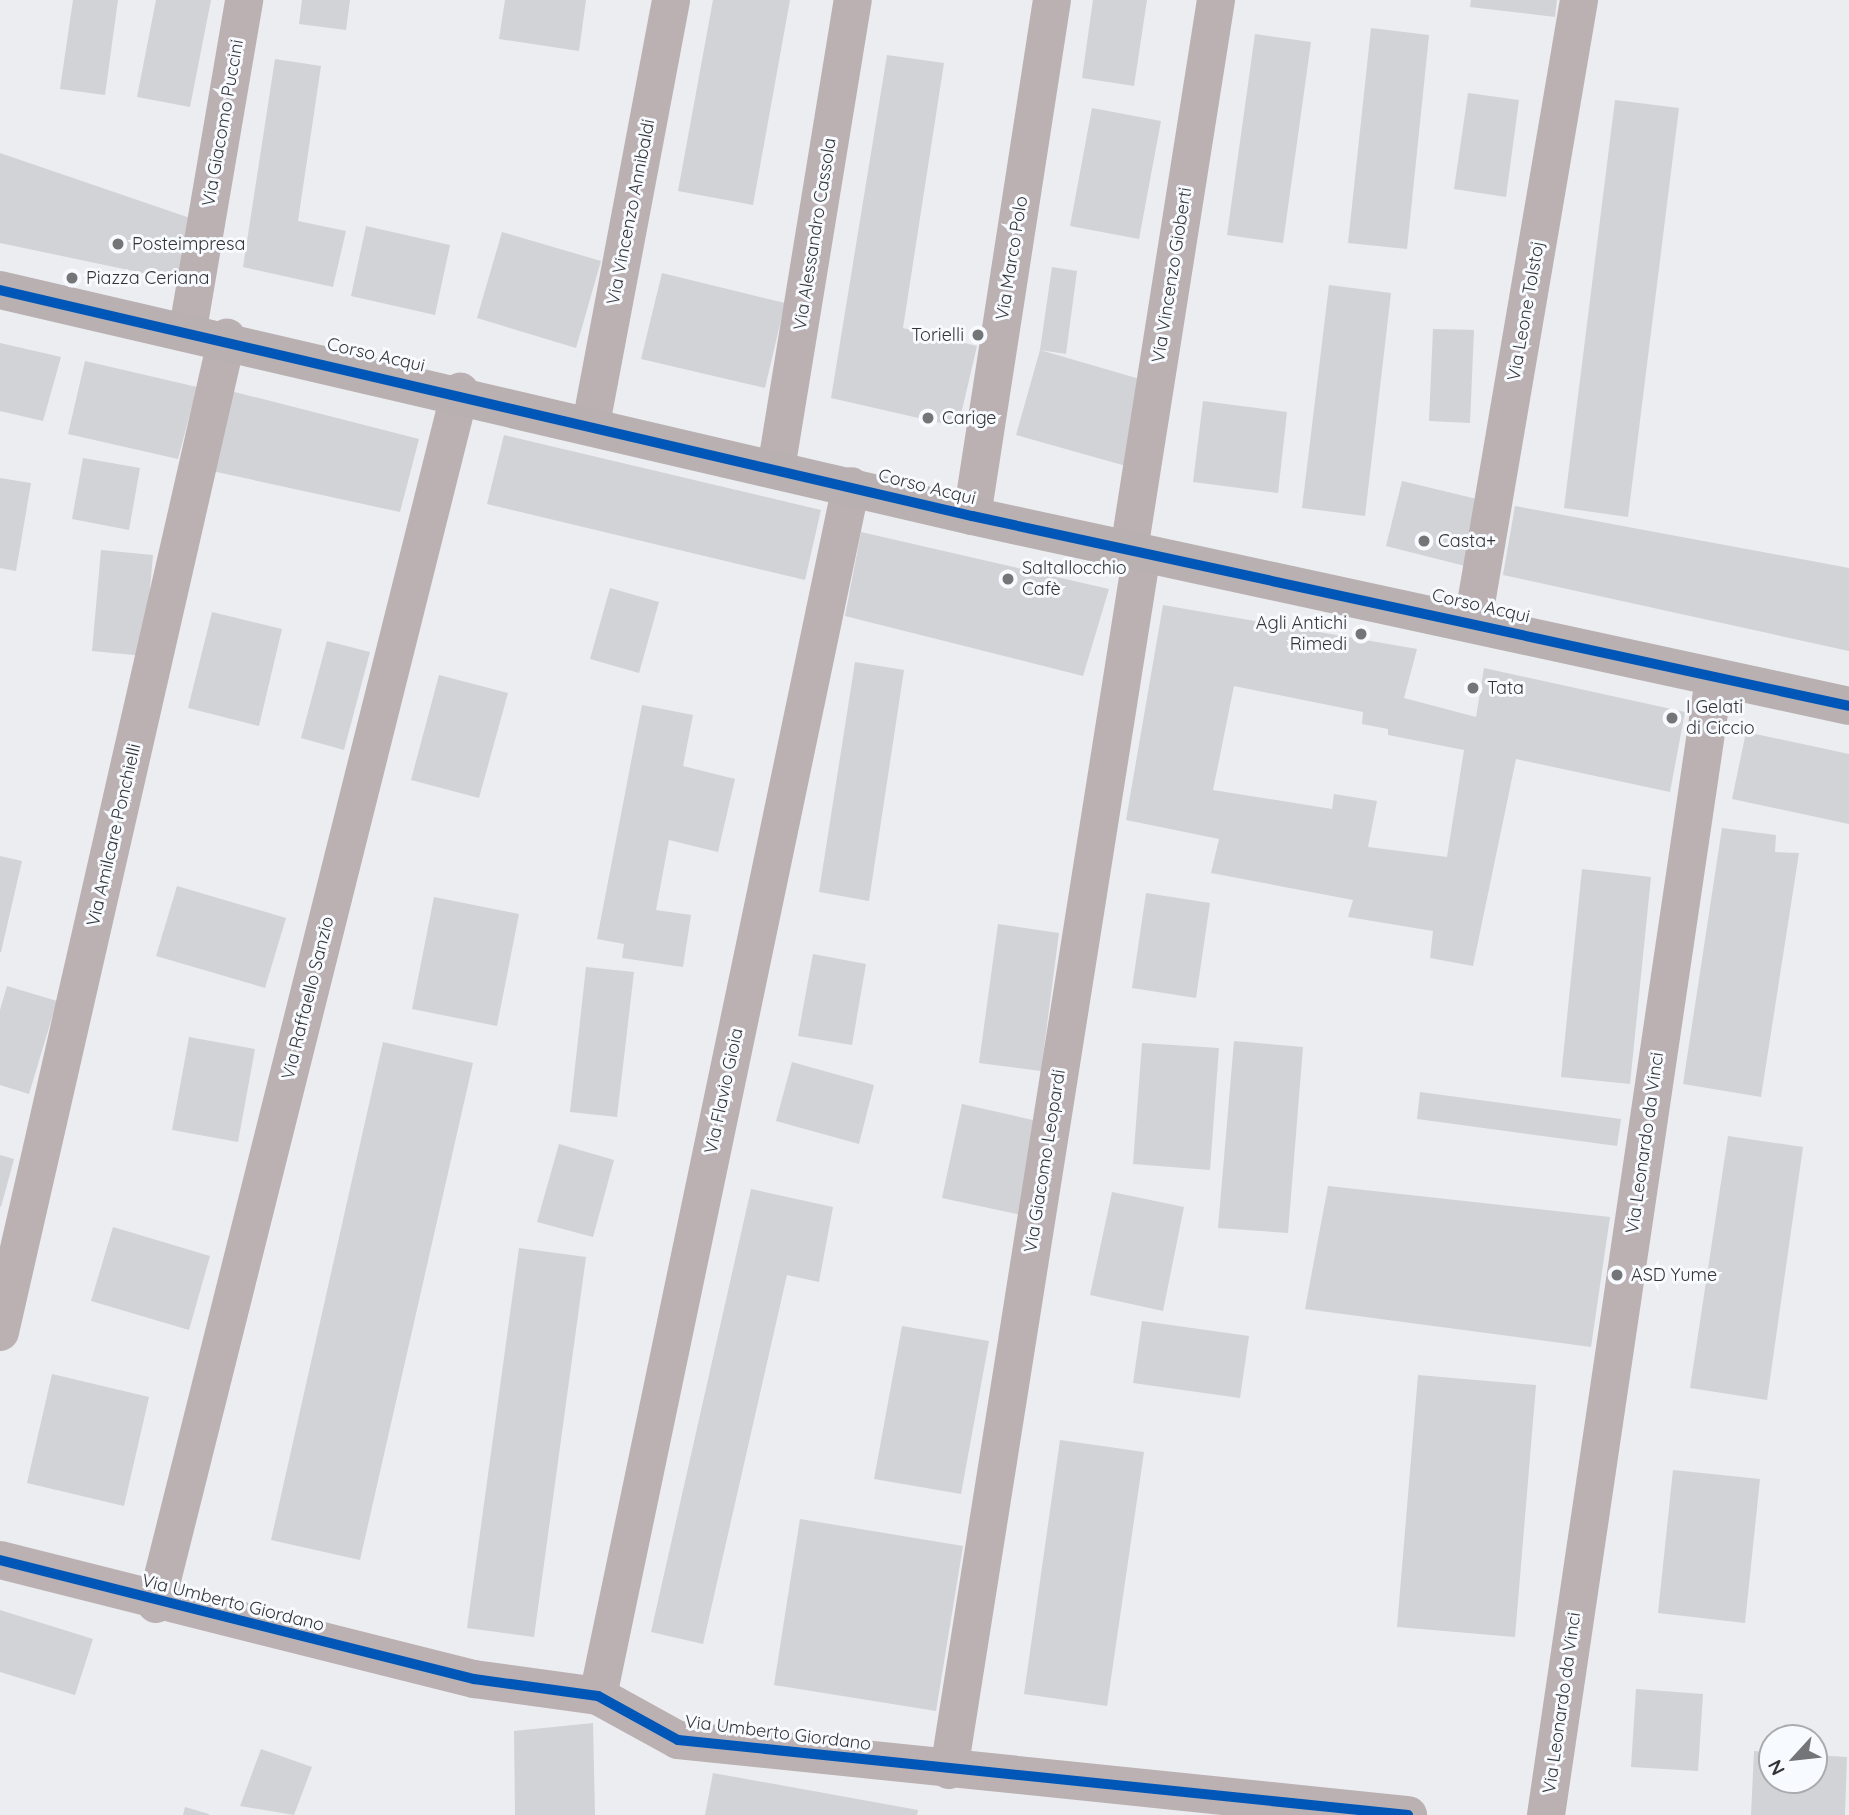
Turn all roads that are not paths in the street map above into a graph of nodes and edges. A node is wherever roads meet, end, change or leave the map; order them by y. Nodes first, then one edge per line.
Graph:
1 (244, 0) edge
2 (671, 0) edge
3 (853, 0) edge
4 (1052, 0) edge
5 (1216, 0) edge
6 (1579, 0) edge
7 (0, 290) edge
8 (188, 329) junction
9 (227, 338) junction
10 (460, 392) junction
11 (591, 424) junction
12 (776, 468) junction
13 (851, 486) junction
14 (972, 516) junction
15 (1135, 551) junction
16 (1473, 621) junction
17 (1714, 678) junction
18 (1849, 706) edge
19 (0, 1332) edge
20 (0, 1560) edge
21 (156, 1604) junction
22 (598, 1696) junction
23 (949, 1770) junction
24 (1408, 1815) edge
25 (1546, 1815) edge

1 - 8 street, Via Giacomo Puccini
2 - 11 street, Via Vincenzo Annibaldi
3 - 12 street, Via Alessandro Cassola
4 - 14 street, Via Marco Polo
5 - 15 street, Via Vincenzo Gioberti
6 - 16 street, Via Leone Tolstoj
7 - 8 street, Corso Acqui
8 - 9 street, Corso Acqui
9 - 10 street, Corso Acqui
9 - 19 street, Via Amilcare Ponchielli
10 - 11 street, Corso Acqui
10 - 21 street, Via Raffaello Sanzio
11 - 12 street, Corso Acqui
12 - 13 street, Corso Acqui
13 - 14 street, Corso Acqui
13 - 22 street, Via Flavio Gioia
14 - 15 street, Corso Acqui
15 - 16 street, Corso Acqui
15 - 23 street, Via Giacomo Leopardi
16 - 17 street, Corso Acqui
17 - 18 street, Corso Acqui
17 - 25 street, Via Leonardo da Vinci
20 - 21 street, Via Umberto Giordano
21 - 22 street, Via Umberto Giordano
22 - 23 street, Via Umberto Giordano
23 - 24 street, Via Umberto Giordano

